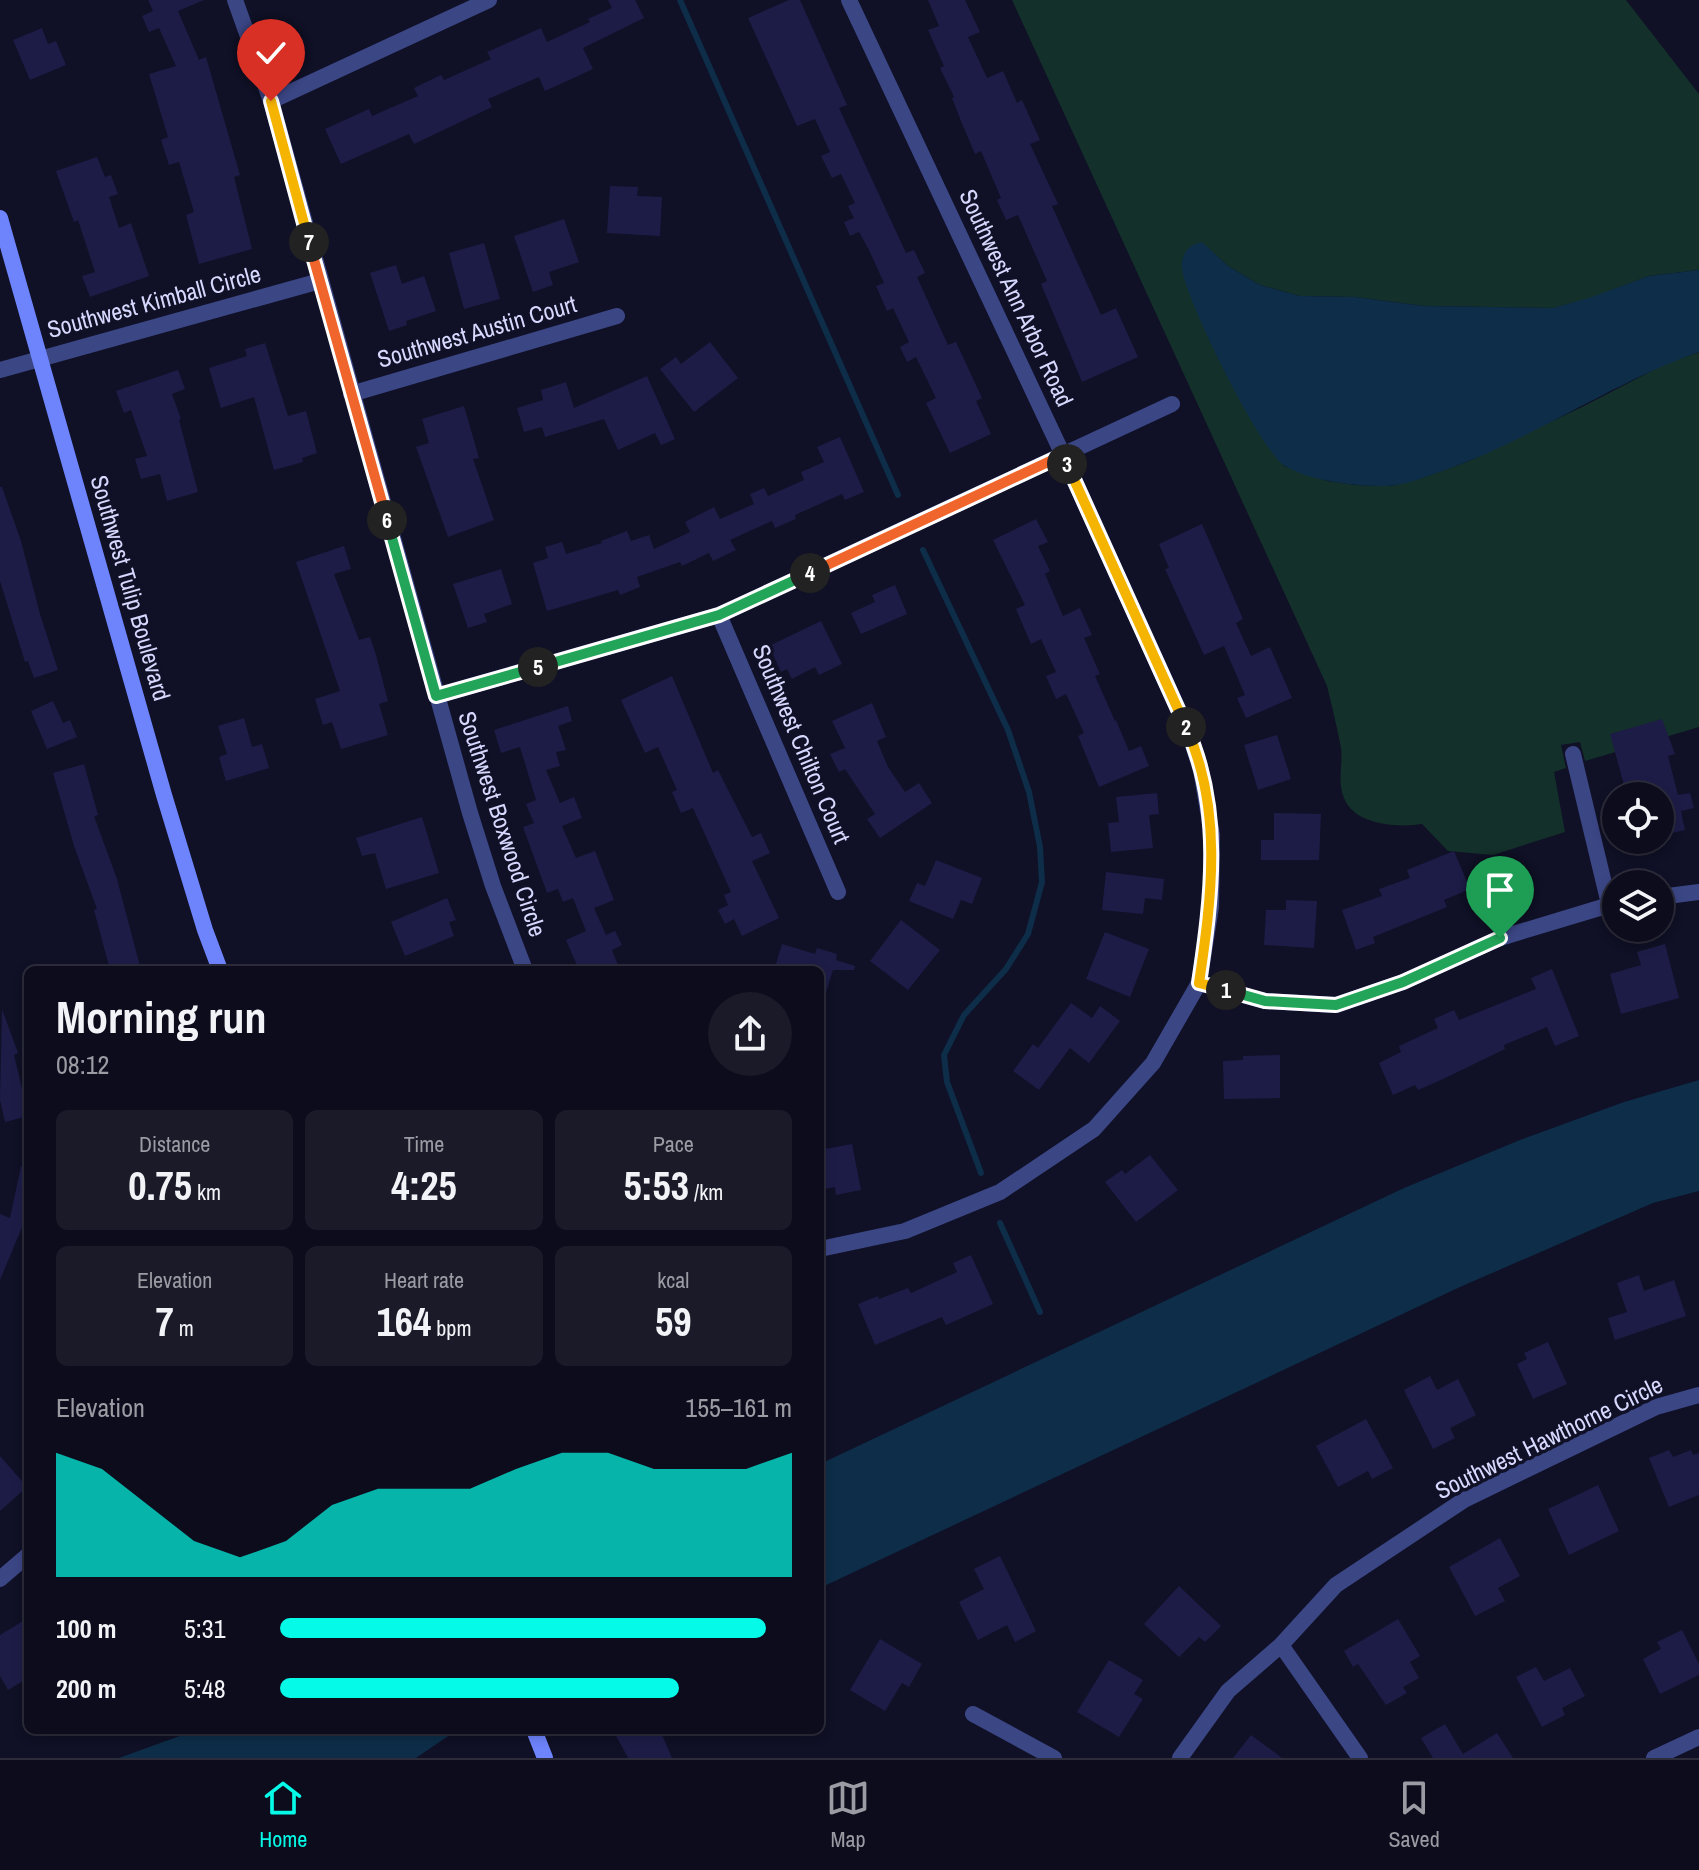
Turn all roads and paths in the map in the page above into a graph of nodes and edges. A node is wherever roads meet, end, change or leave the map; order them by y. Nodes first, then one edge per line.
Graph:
1 (235, 0) edge
2 (489, 0) edge
3 (849, 0) edge
4 (271, 101) junction
5 (0, 218) edge
6 (320, 281) junction
7 (617, 316) dead end
8 (40, 358) junction
9 (0, 370) edge
10 (351, 394) junction
11 (1172, 404) dead end
12 (1063, 455) junction
13 (719, 615) junction
14 (436, 696) junction
15 (1573, 754) dead end
16 (1603, 870) edge
17 (838, 892) dead end
18 (1699, 892) edge
19 (1674, 895) edge
20 (1602, 907) edge
21 (218, 966) edge
22 (523, 966) edge
23 (1199, 983) junction
24 (824, 1248) edge
25 (1699, 1395) edge
26 (24, 1558) edge
27 (0, 1579) edge
28 (1281, 1645) junction
29 (973, 1714) dead end
30 (536, 1734) edge
31 (1699, 1737) edge
32 (545, 1758) edge
33 (1054, 1758) edge
34 (1180, 1758) edge
35 (1360, 1758) edge
36 (1654, 1758) edge

1 - 4 street, Southwest Boxwood Circle
2 - 4 street
3 - 12 street, Southwest Ann Arbor Road
4 - 6 street, Southwest Boxwood Circle
5 - 8 street, Southwest Tulip Boulevard
6 - 8 street, Southwest Kimball Circle
6 - 10 street, Southwest Boxwood Circle
7 - 10 street, Southwest Austin Court
8 - 9 street, Southwest Kimball Circle
8 - 21 street, Southwest Tulip Boulevard
10 - 14 street, Southwest Boxwood Circle
11 - 12 street
12 - 13 street
12 - 23 street, Southwest Ann Arbor Road
13 - 14 street
13 - 17 street, Southwest Chilton Court
14 - 22 street, Southwest Boxwood Circle
15 - 16 street
18 - 19 street
20 - 23 street
23 - 24 street, Southwest Ann Arbor Road
25 - 28 street, Southwest Hawthorne Circle
26 - 27 street
28 - 34 street, Southwest Hawthorne Circle
28 - 35 street
29 - 33 street
30 - 32 street
31 - 36 street

